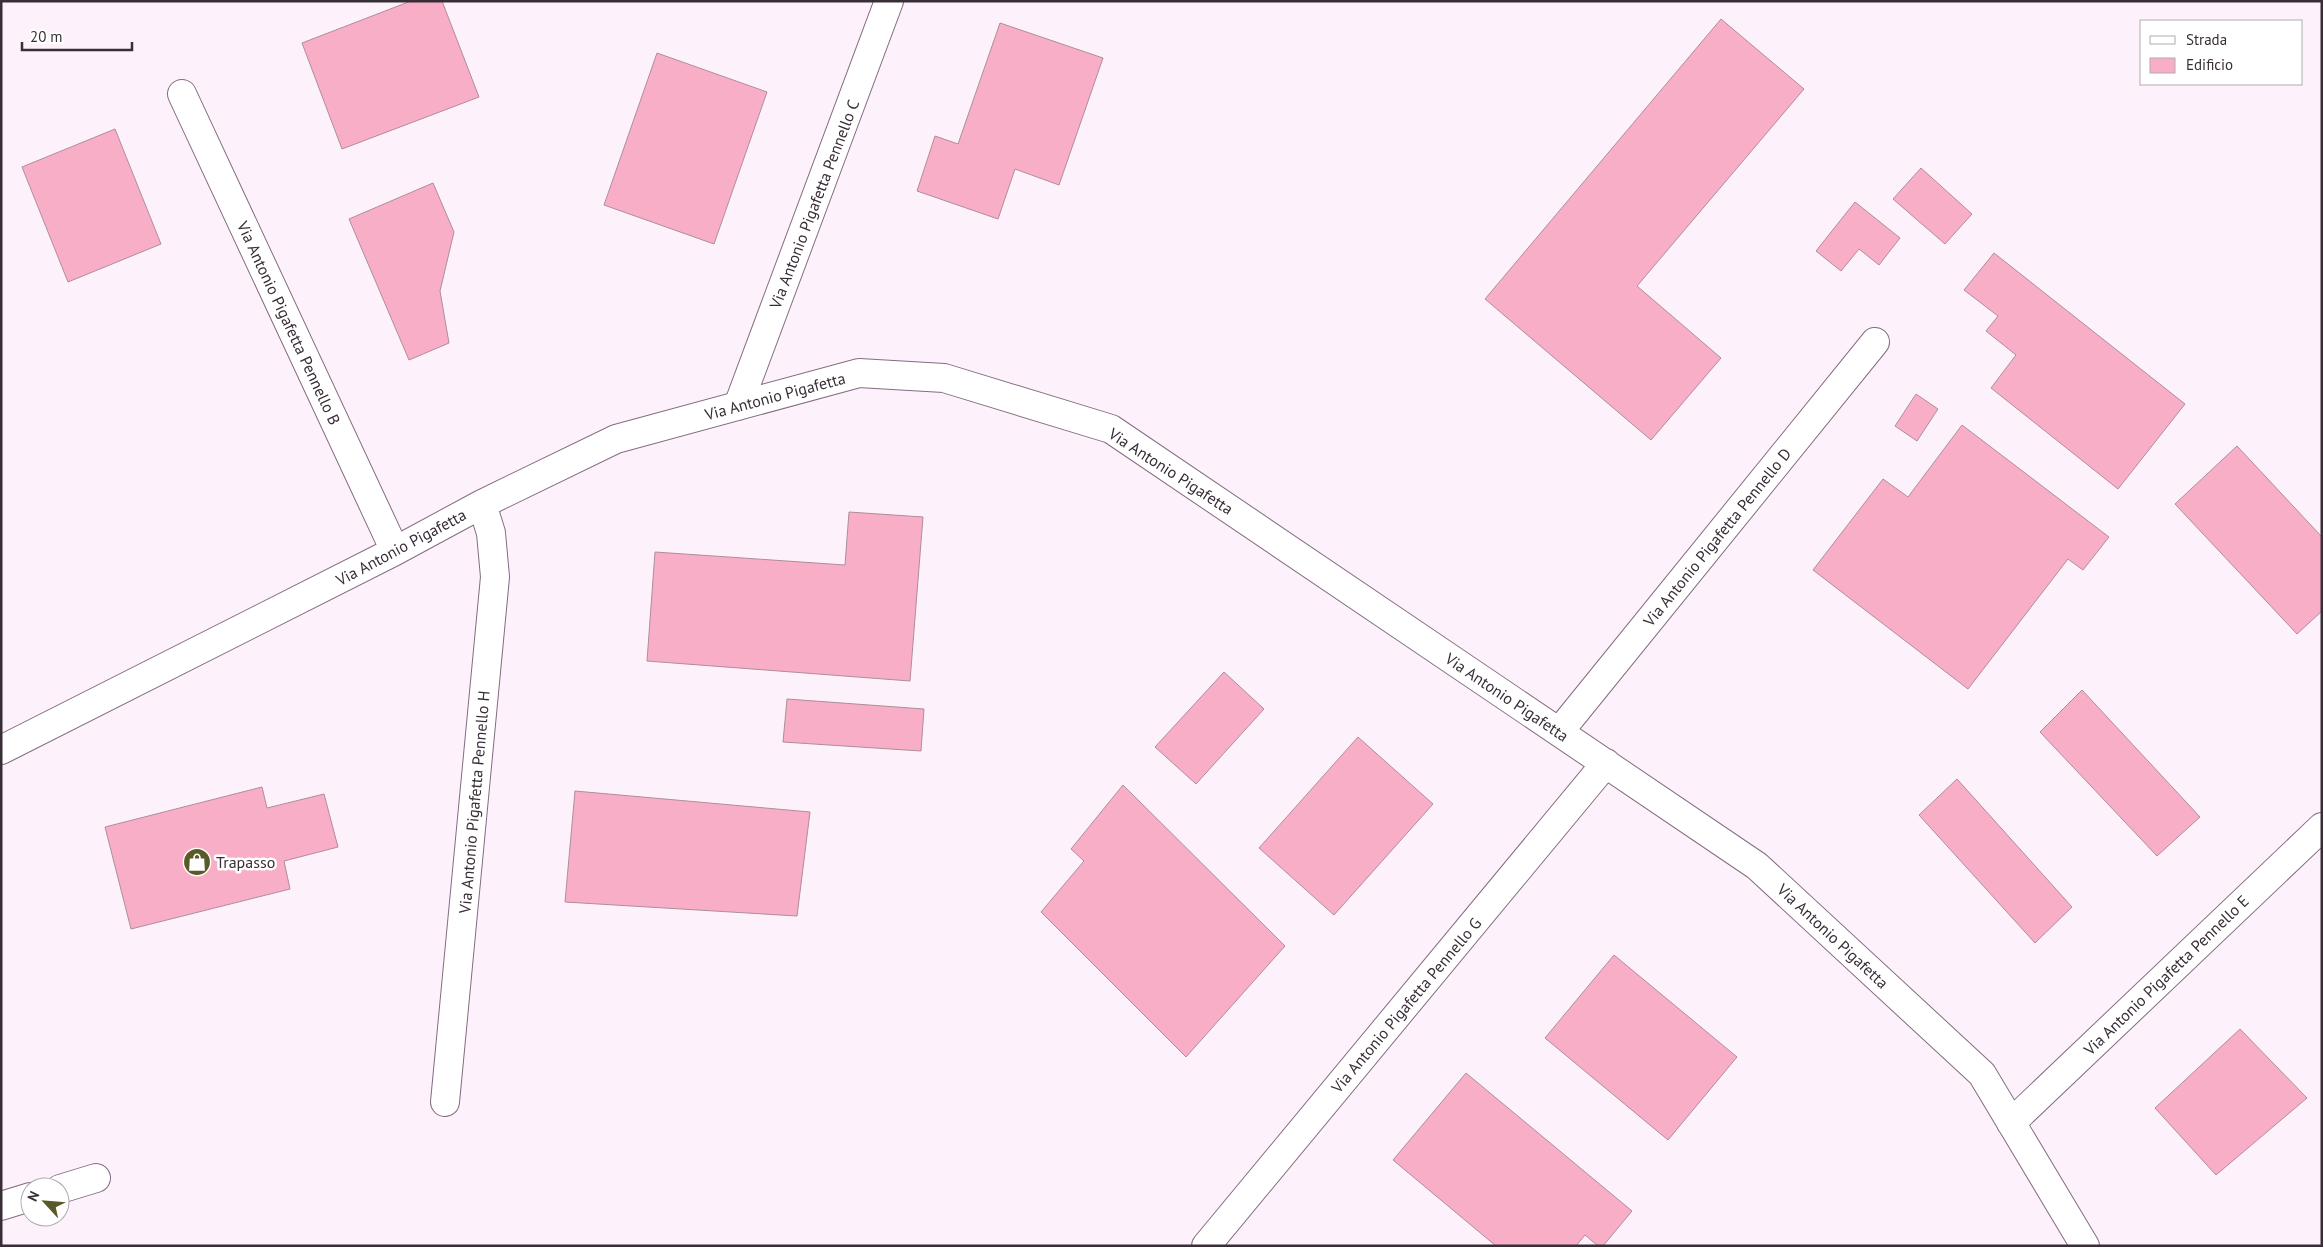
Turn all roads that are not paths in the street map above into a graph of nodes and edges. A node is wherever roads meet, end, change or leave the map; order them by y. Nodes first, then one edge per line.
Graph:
1 (889, 1) edge
2 (182, 94) dead end
3 (1875, 342) dead end
4 (738, 406) junction
5 (482, 504) junction
6 (395, 551) junction
7 (1559, 732) junction
8 (1, 750) edge
9 (1606, 763) junction
10 (2322, 827) edge
11 (445, 1102) dead end
12 (2011, 1123) junction
13 (96, 1178) dead end
14 (70, 1186) edge
15 (20, 1200) edge
16 (1, 1206) edge
17 (1206, 1246) edge
18 (2085, 1246) edge

1 - 4 street, Via Antonio Pigafetta Pennello C
2 - 6 street, Via Antonio Pigafetta Pennello B
3 - 7 street, Via Antonio Pigafetta Pennello D
4 - 5 street, Via Antonio Pigafetta
4 - 7 street, Via Antonio Pigafetta
5 - 6 street, Via Antonio Pigafetta
5 - 11 street, Via Antonio Pigafetta Pennello H
6 - 8 street, Via Antonio Pigafetta
7 - 9 street, Via Antonio Pigafetta
9 - 12 street, Via Antonio Pigafetta
9 - 17 street, Via Antonio Pigafetta Pennello G
10 - 12 street, Via Antonio Pigafetta Pennello E
12 - 18 street, Via Antonio Pigafetta
13 - 14 street
15 - 16 street

